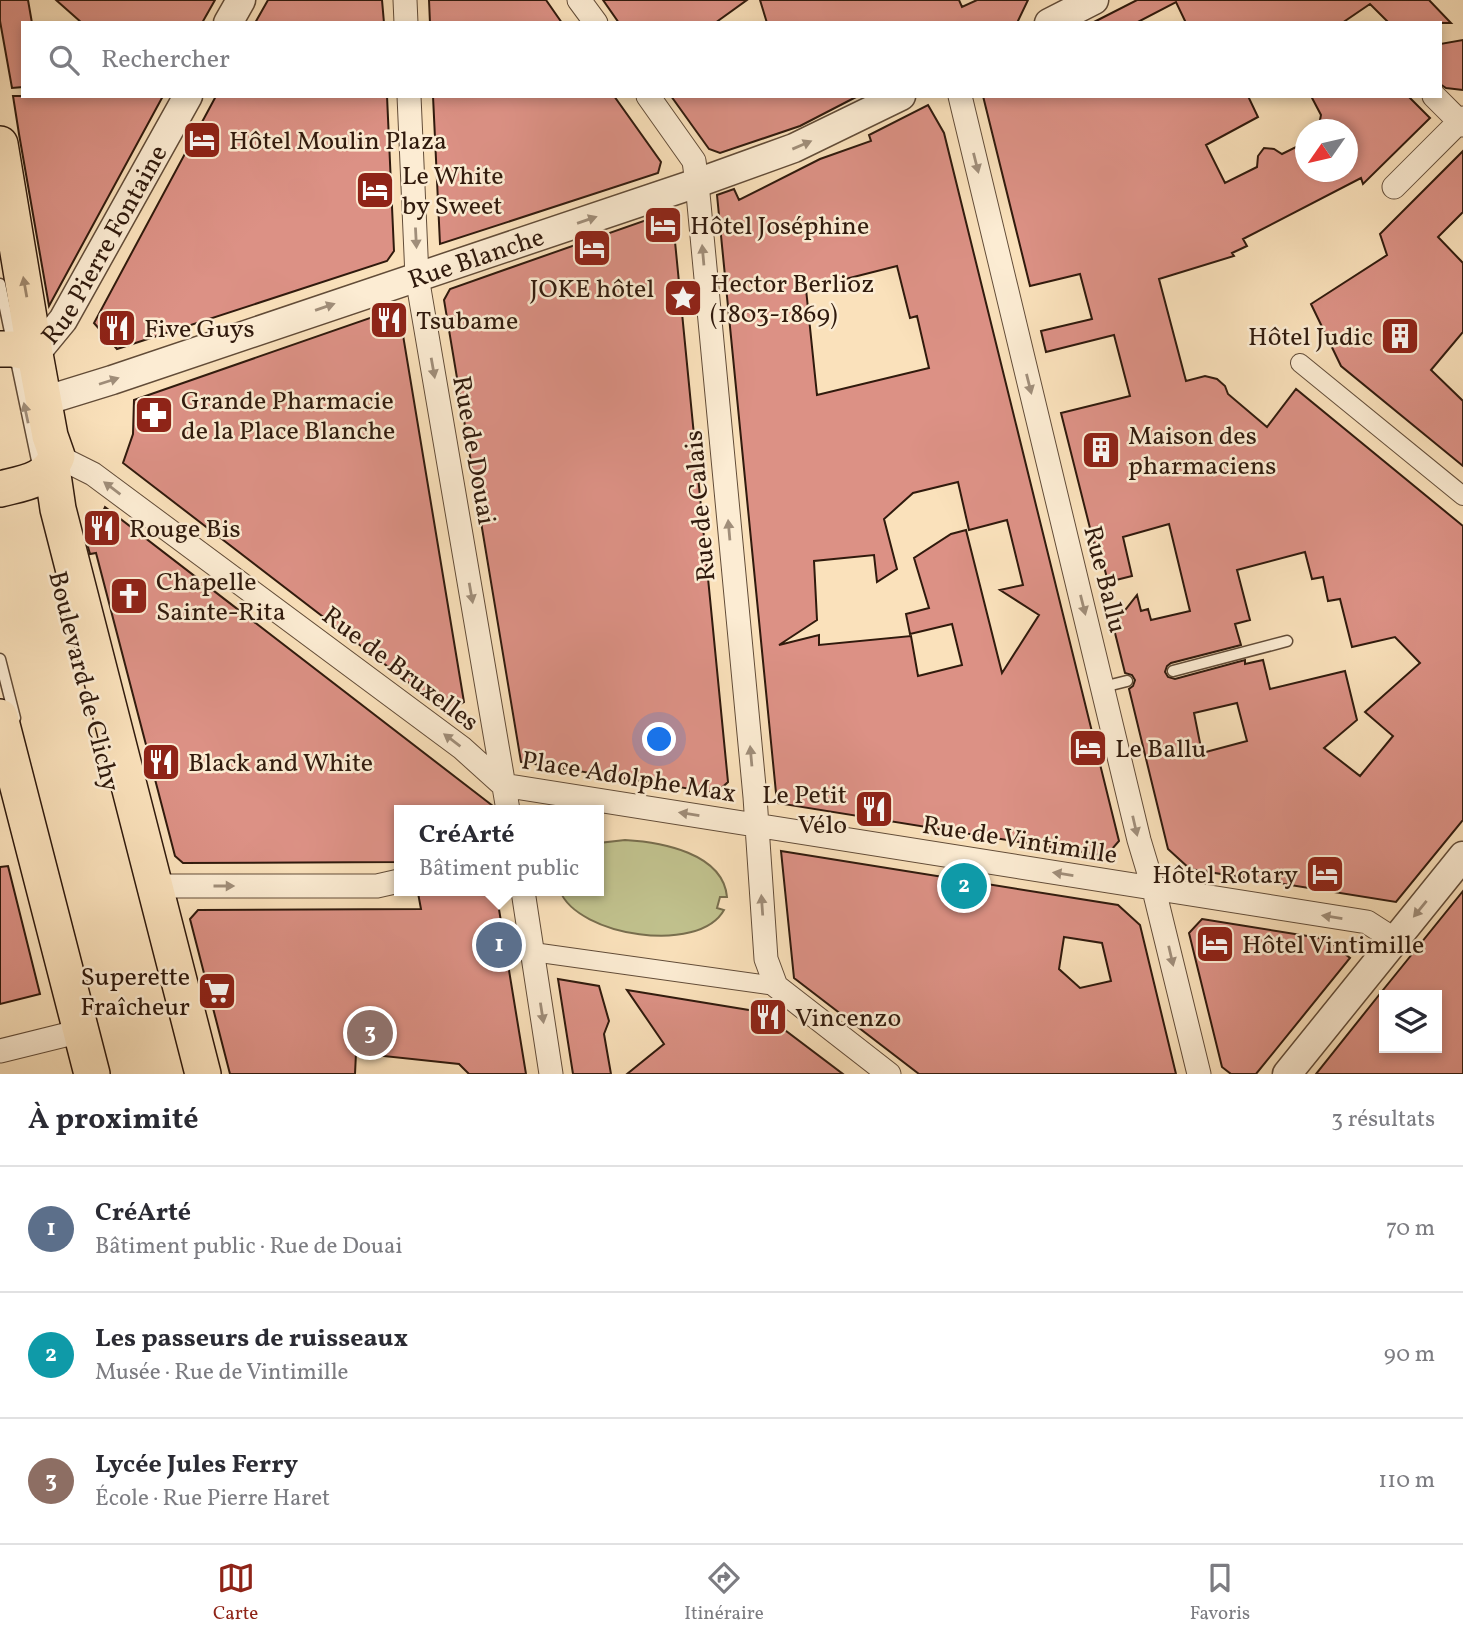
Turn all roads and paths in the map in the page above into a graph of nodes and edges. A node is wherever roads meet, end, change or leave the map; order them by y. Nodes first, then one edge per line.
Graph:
1 (241, 0) edge
2 (405, 0) edge
3 (579, 0) edge
4 (229, 21) edge
5 (406, 21) edge
6 (595, 21) edge
7 (187, 98) edge
8 (410, 98) edge
9 (649, 98) edge
10 (897, 98) edge
11 (960, 98) edge
12 (1436, 98) edge
13 (1462, 122) edge
14 (0, 144) edge
15 (697, 183) junction
16 (1394, 187) dead end
17 (417, 277) junction
18 (0, 284) edge
19 (16, 351) edge
20 (1300, 363) dead end
21 (44, 401) junction
22 (48, 473) junction
23 (0, 489) edge
24 (1463, 496) edge
25 (1287, 641) dead end
26 (0, 659) edge
27 (1173, 671) dead end
28 (1127, 681) dead end
29 (1103, 687) junction
30 (9, 722) edge
31 (503, 785) junction
32 (507, 805) edge
33 (756, 824) junction
34 (1463, 856) edge
35 (394, 882) edge
36 (156, 886) junction
37 (1154, 890) junction
38 (524, 896) edge
39 (1395, 940) junction
40 (533, 952) junction
41 (776, 986) junction
42 (81, 1031) junction
43 (0, 1051) edge
44 (92, 1074) edge
45 (203, 1074) edge
46 (551, 1074) edge
47 (889, 1074) edge
48 (1199, 1074) edge
49 (1287, 1074) edge

1 - 4 street
2 - 5 street
3 - 6 street
7 - 19 street, Rue Pierre Fontaine
8 -> 17 street, Rue de Douai
9 - 15 street, Rue de Calais
15 -> 10 street, Rue Blanche
11 -> 29 street, Rue Ballu
12 - 13 street
13 - 16 street
19 -> 14 main road, Boulevard de Clichy
17 -> 15 street, Rue Blanche
33 -> 15 street, Rue de Calais
21 -> 17 street, Rue Blanche
17 -> 31 street, Rue de Douai
18 - 19 lane, Boulevard de Clichy
19 - 21 main road
22 -> 19 lane, Boulevard de Clichy
20 - 24 street
21 - 22 main road
22 - 23 main road
31 -> 22 street, Rue de Bruxelles
22 - 36 main road, Boulevard de Clichy
25 - 27 lane
26 - 30 lane
28 - 29 lane
29 -> 37 street, Rue Ballu
30 - 42 main road
31 - 32 street, Rue de Douai
33 -> 31 street, Place Adolphe Max
37 -> 33 street, Rue de Vintimille
41 -> 33 street, Place Adolphe Max
34 -> 39 street
36 -> 35 street
36 - 45 main road, Boulevard de Clichy
39 -> 37 street, Rue de Vintimille
37 -> 48 street, Rue Ballu
38 - 40 street
39 - 49 street
40 - 41 street
40 -> 46 street
41 - 47 street
42 - 43 street
42 - 44 main road

